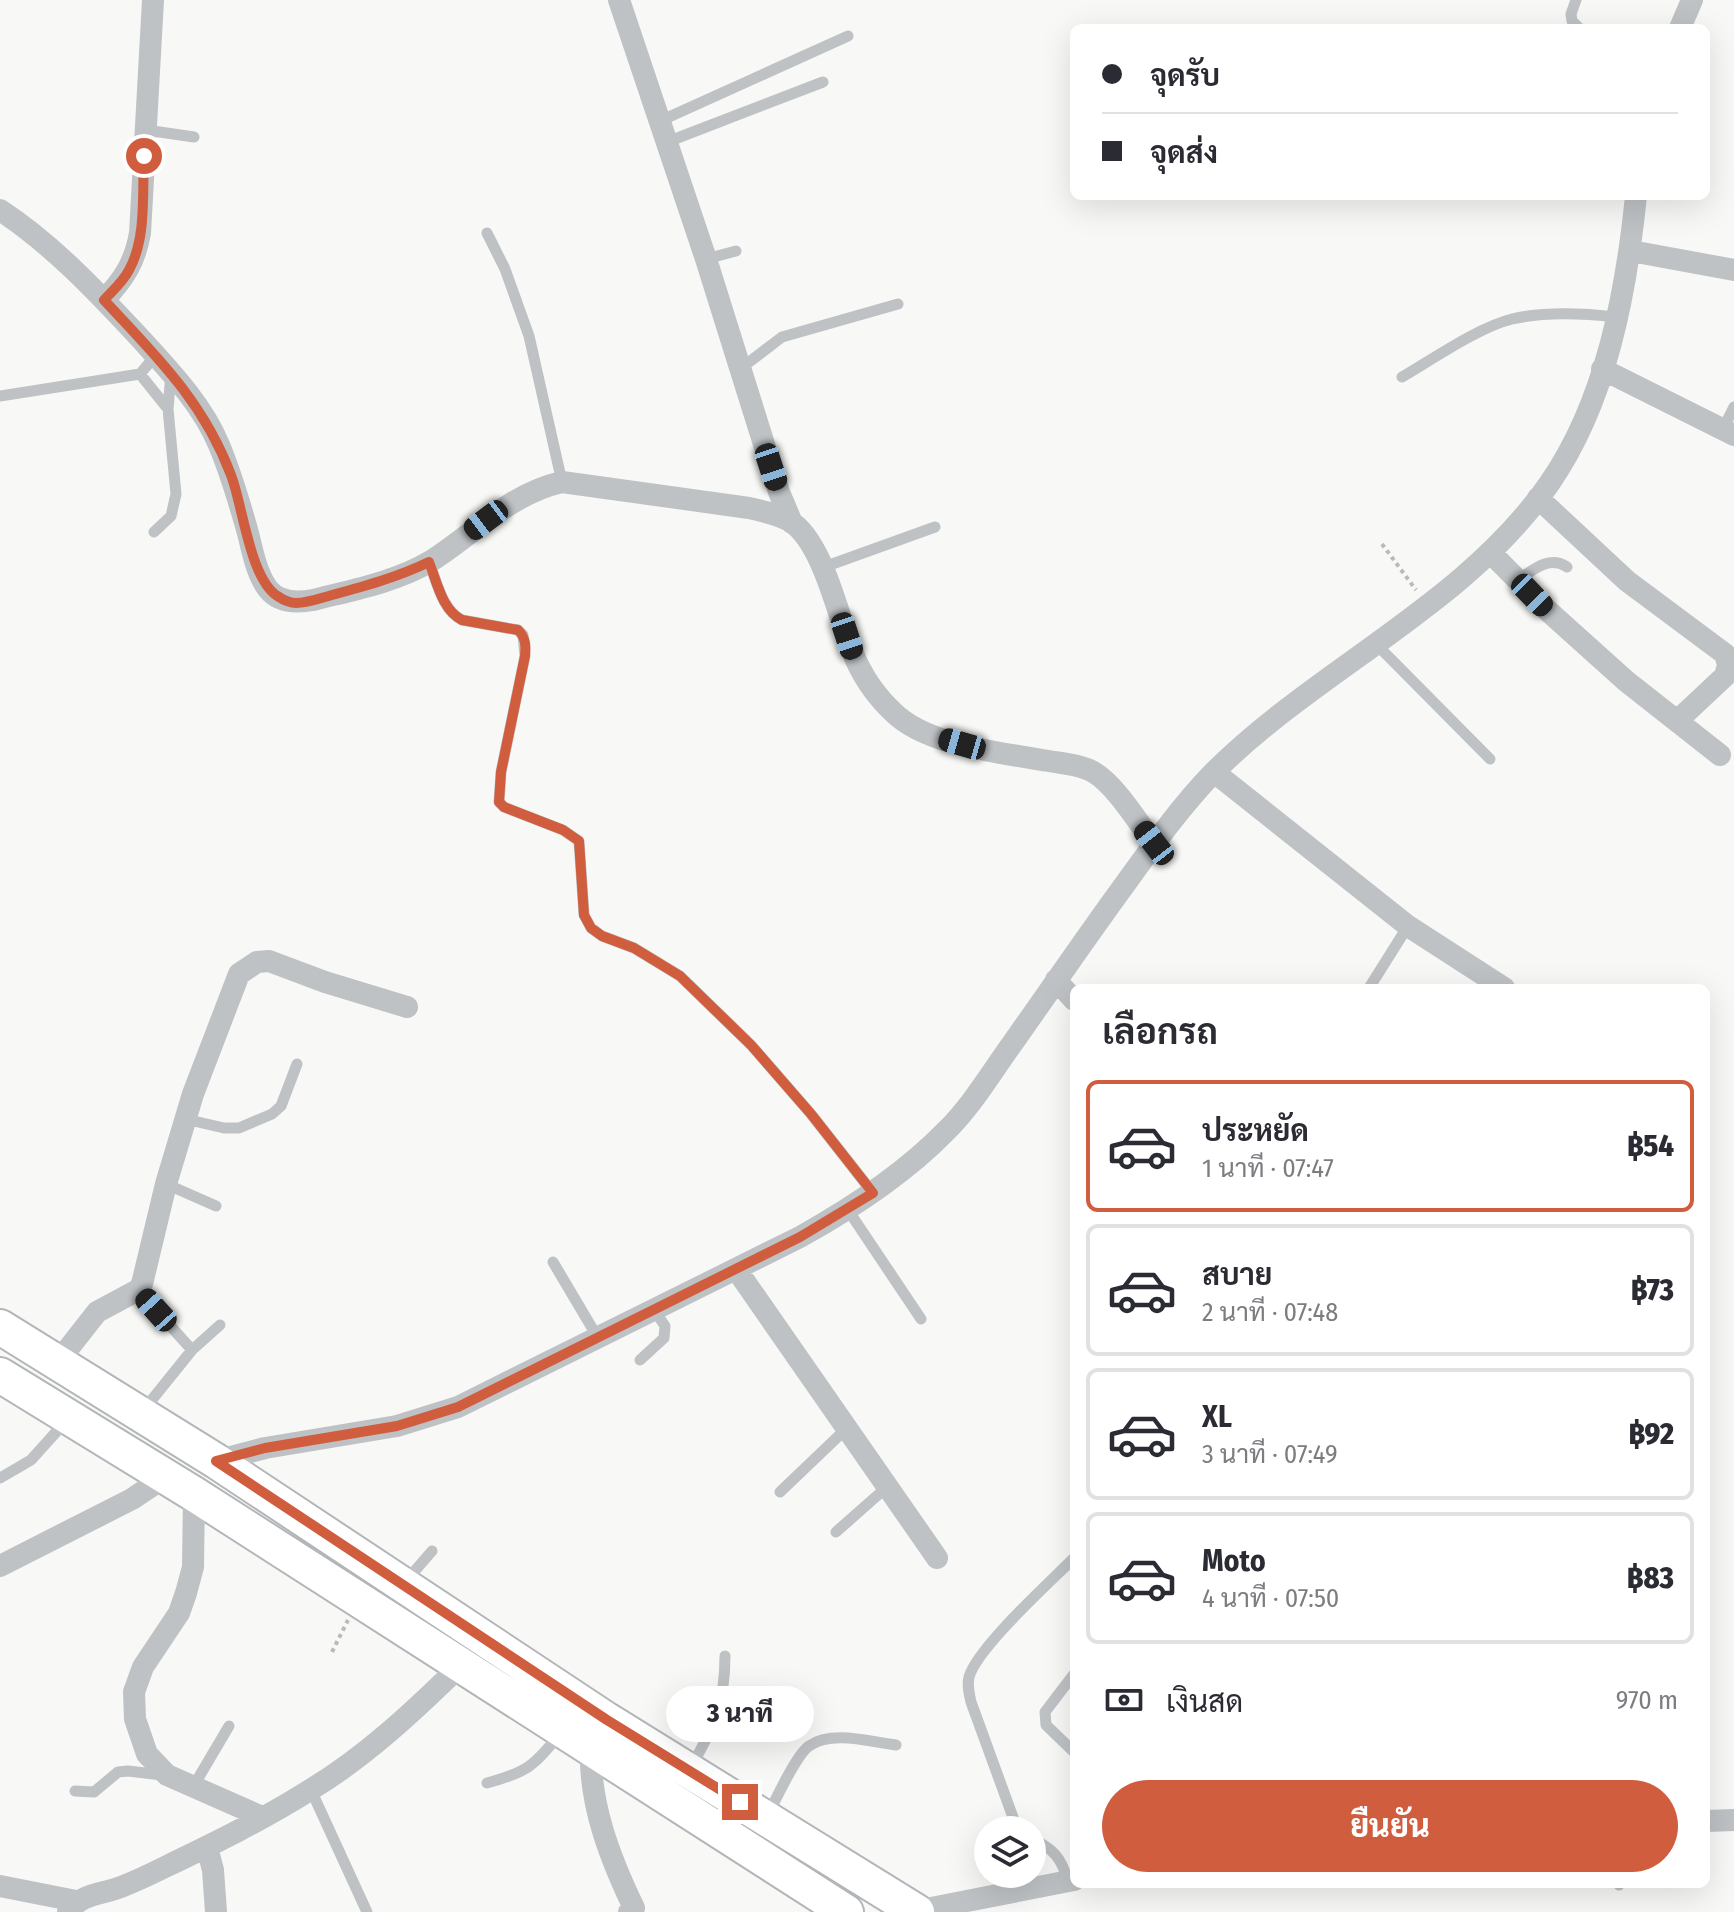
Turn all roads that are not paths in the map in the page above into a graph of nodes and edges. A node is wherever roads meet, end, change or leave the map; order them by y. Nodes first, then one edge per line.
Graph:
1 (153, 0) edge
2 (619, 0) edge
3 (1576, 0) edge
4 (1692, 0) edge
5 (1575, 24) edge
6 (1682, 24) edge
7 (848, 36) dead end
8 (823, 82) dead end
9 (146, 130) junction
10 (663, 132) junction
11 (194, 137) dead end
12 (1636, 200) edge
13 (0, 210) edge
14 (487, 233) dead end
15 (736, 251) dead end
16 (1631, 251) junction
17 (706, 259) junction
18 (1734, 270) edge
19 (104, 300) junction
20 (898, 304) dead end
21 (1616, 317) junction
22 (164, 364) junction
23 (739, 369) junction
24 (1602, 369) junction
25 (140, 374) junction
26 (1402, 377) dead end
27 (0, 396) edge
28 (1734, 407) edge
29 (168, 409) junction
30 (1728, 432) edge
31 (562, 482) junction
32 (1538, 498) junction
33 (792, 523) junction
34 (935, 527) dead end
35 (154, 532) dead end
36 (1490, 552) junction
37 (429, 562) junction
38 (824, 567) junction
39 (1567, 567) dead end
40 (1518, 580) junction
41 (1375, 643) junction
42 (1731, 664) edge
43 (1677, 721) junction
44 (1720, 755) dead end
45 (1490, 759) dead end
46 (1214, 772) junction
47 (1154, 843) junction
48 (1408, 926) junction
49 (1056, 980) junction
50 (1372, 984) edge
51 (1498, 984) edge
52 (1070, 996) edge
53 (407, 1007) dead end
54 (297, 1064) dead end
55 (185, 1119) junction
56 (166, 1184) junction
57 (873, 1193) junction
58 (216, 1206) dead end
59 (848, 1210) junction
60 (553, 1262) dead end
61 (736, 1269) junction
62 (138, 1290) junction
63 (654, 1310) junction
64 (921, 1319) dead end
65 (220, 1325) dead end
66 (598, 1339) junction
67 (4, 1341) edge
68 (192, 1350) junction
69 (640, 1360) dead end
70 (57, 1363) junction
71 (0, 1375) edge
72 (141, 1414) junction
73 (69, 1417) junction
74 (847, 1428) junction
75 (216, 1461) junction
76 (161, 1473) junction
77 (0, 1478) edge
78 (888, 1486) junction
79 (780, 1492) dead end
80 (194, 1494) junction
81 (836, 1532) dead end
82 (432, 1551) dead end
83 (937, 1558) dead end
84 (1070, 1562) edge
85 (0, 1566) edge
86 (403, 1584) junction
87 (725, 1656) dead end
88 (460, 1666) junction
89 (1070, 1679) edge
90 (229, 1726) dead end
91 (577, 1740) junction
92 (896, 1745) dead end
93 (1070, 1748) edge
94 (689, 1770) junction
95 (167, 1775) junction
96 (487, 1783) dead end
97 (193, 1788) junction
98 (311, 1790) junction
99 (75, 1791) dead end
100 (1013, 1816) edge
101 (262, 1817) junction
102 (766, 1818) junction
103 (1734, 1820) edge
104 (1710, 1821) edge
105 (207, 1847) junction
106 (1046, 1847) edge
107 (1070, 1878) edge
108 (1070, 1880) edge
109 (0, 1886) edge
110 (72, 1907) edge
111 (827, 1907) edge
112 (634, 1911) edge
113 (216, 1912) edge
114 (367, 1912) edge
115 (916, 1912) edge

1 - 9 street
2 - 10 street
3 - 5 lane
4 - 6 street
7 - 10 lane
8 - 10 lane
9 - 11 lane
9 - 19 street
10 - 17 street
12 - 16 street
13 - 19 street
14 - 31 lane
15 - 17 lane
16 - 18 street
16 - 21 street
17 - 23 street
19 - 22 street
20 - 23 lane
21 - 24 street
21 - 26 lane
22 - 25 lane
22 - 29 lane
22 - 37 street
23 - 33 street
24 - 30 street
24 - 32 street
25 - 27 lane
25 - 29 lane
28 - 30 lane
29 - 35 lane
31 - 33 street
31 - 37 street
32 - 36 street
32 - 42 street
33 - 38 street
34 - 38 lane
36 - 40 street
36 - 41 street
37 - 57 lane
38 - 47 street
39 - 40 lane
40 - 43 street
41 - 45 lane
41 - 46 street
42 - 43 street
43 - 44 street
46 - 47 street
46 - 48 street
47 - 49 street
48 - 50 lane
48 - 51 street
49 - 52 street
49 - 57 street
53 - 55 street
54 - 55 lane
55 - 56 street
56 - 58 lane
56 - 62 street
57 - 59 street
59 - 61 street
59 - 64 lane
60 - 66 lane
61 - 63 street
61 - 74 street
62 - 68 lane
62 - 70 street
63 - 66 street
63 - 69 lane
65 - 68 lane
66 - 75 street
67 - 70 main road
68 - 72 lane
70 - 72 main road
71 - 73 main road
72 - 75 main road
73 - 76 main road
73 - 77 lane
74 - 78 street
74 - 79 lane
75 - 86 main road
76 - 80 main road
76 - 85 street
78 - 81 lane
78 - 83 street
80 - 88 main road
80 - 95 street
82 - 86 lane
84 - 100 lane
86 - 94 main road
87 - 94 lane
88 - 91 main road
88 - 98 street
89 - 93 lane
90 - 97 lane
91 - 96 lane
91 - 111 main road
91 - 112 street
92 - 102 lane
94 - 102 main road
95 - 97 street
95 - 99 lane
97 - 101 street
98 - 101 street
98 - 114 lane
101 - 105 street
102 - 115 main road
103 - 104 street
105 - 110 street
105 - 113 street
106 - 107 lane
108 - 115 street
109 - 110 street

